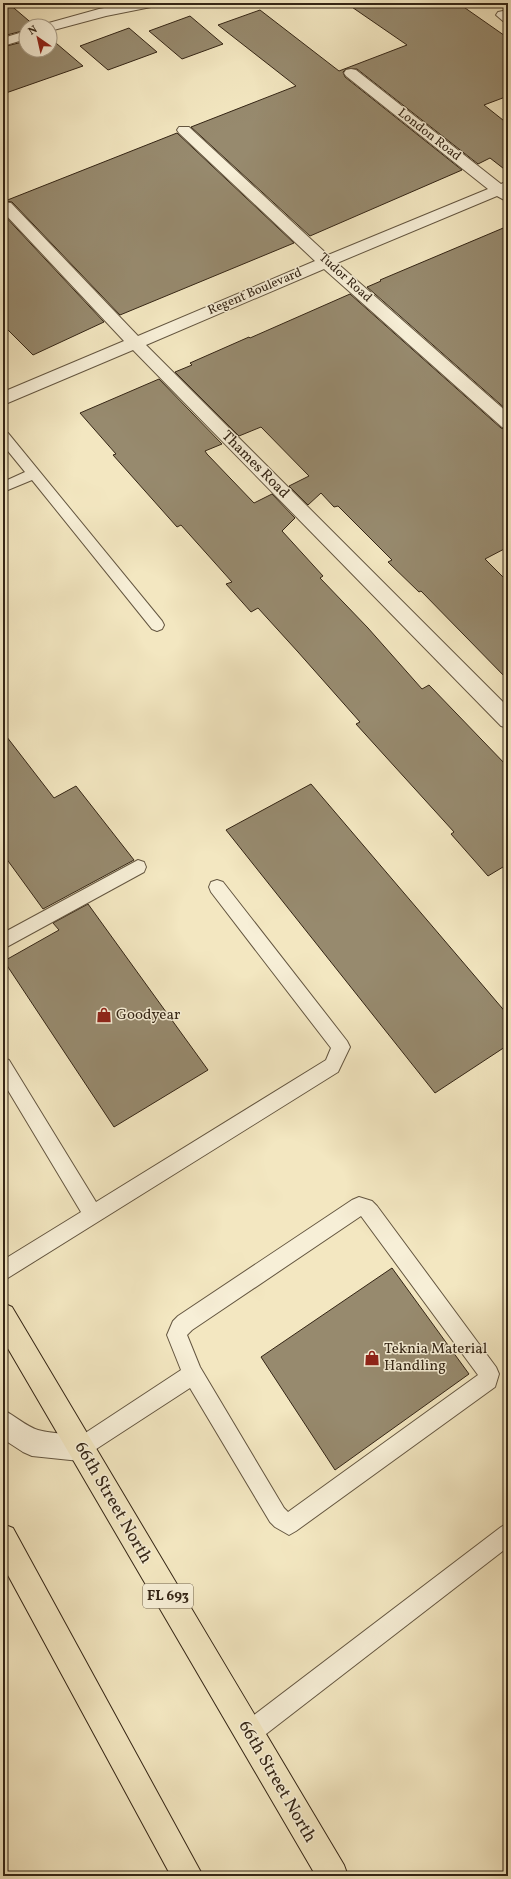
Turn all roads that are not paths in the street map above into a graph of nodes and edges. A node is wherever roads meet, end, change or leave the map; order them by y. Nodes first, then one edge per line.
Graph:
1 (151, 3) edge
2 (58, 25) edge
3 (18, 37) edge
4 (3, 42) edge
5 (351, 73) dead end
6 (184, 130) dead end
7 (505, 191) edge
8 (6, 206) dead end
9 (326, 262) junction
10 (136, 344) junction
11 (3, 399) edge
12 (508, 423) edge
13 (3, 436) edge
14 (34, 474) junction
15 (3, 487) edge
16 (157, 625) dead end
17 (508, 720) edge
18 (138, 867) dead end
19 (217, 887) dead end
20 (3, 942) edge
21 (3, 1066) edge
22 (93, 1215) junction
23 (3, 1271) edge
24 (3, 1316) edge
25 (193, 1374) junction
26 (3, 1423) edge
27 (80, 1448) junction
28 (508, 1534) edge
29 (3, 1538) edge
30 (248, 1733) junction
31 (188, 1876) edge
32 (333, 1876) edge

1 - 2 street
3 - 4 street
5 - 7 street, London Road
6 - 9 street, Tudor Road
7 - 9 street, Regent Boulevard
8 - 10 street, Thames Road
9 - 10 street, Regent Boulevard
9 - 12 street, Tudor Road
10 - 11 street, Regent Boulevard
10 - 17 street, Thames Road
13 - 14 lane
14 - 15 lane
14 - 16 lane
18 - 20 lane
19 - 22 lane
21 - 22 lane
22 - 23 lane
24 - 27 main road, 66th Street North / FL 693
25 - 25 lane
25 - 27 lane
26 - 27 street
27 - 30 main road, 66th Street North / FL 693
28 - 30 lane
29 - 31 main road
30 - 32 main road, 66th Street North / FL 693

